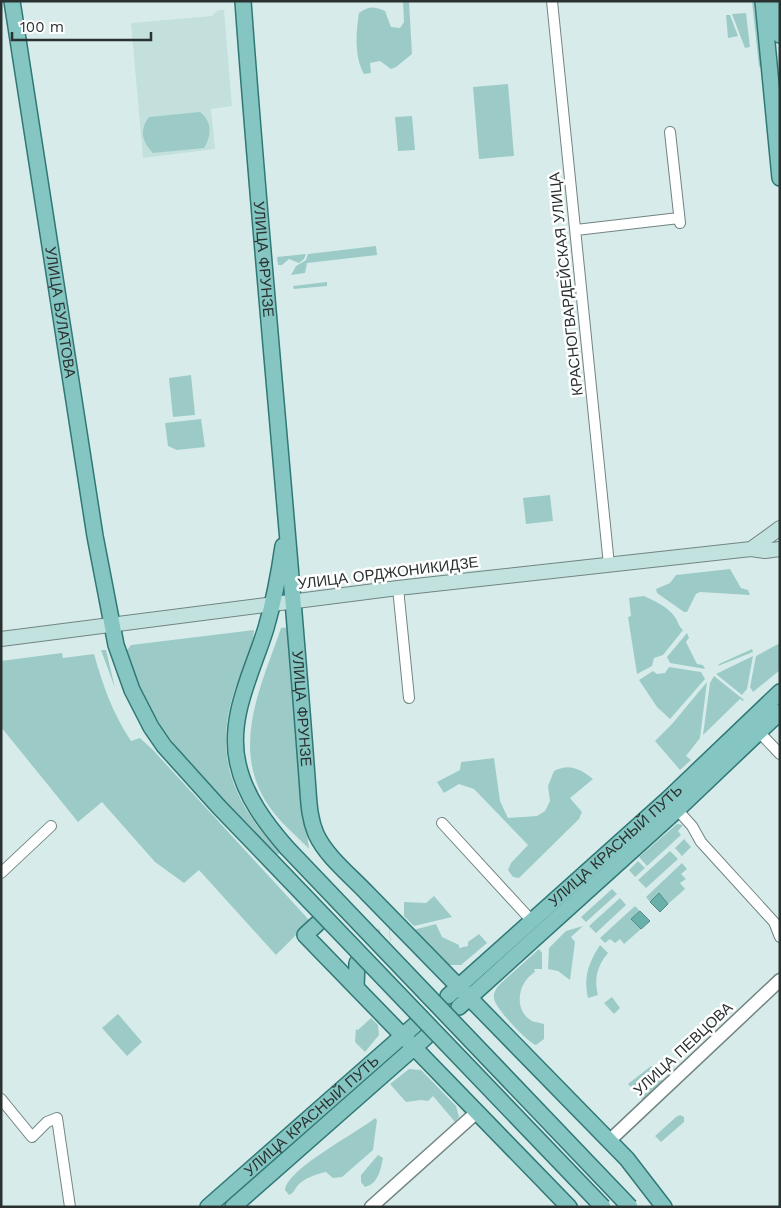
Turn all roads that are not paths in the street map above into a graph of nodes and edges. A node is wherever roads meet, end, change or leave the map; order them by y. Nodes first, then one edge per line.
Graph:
1 (12, 1) edge
2 (242, 1) edge
3 (552, 1) edge
4 (763, 1) edge
5 (776, 1) edge
6 (780, 35) edge
7 (670, 132) dead end
8 (780, 178) edge
9 (576, 230) junction
10 (287, 516) junction
11 (780, 528) edge
12 (751, 549) junction
13 (780, 549) edge
14 (609, 565) junction
15 (398, 588) junction
16 (294, 601) junction
17 (272, 604) junction
18 (110, 624) junction
19 (1, 638) edge
20 (780, 692) edge
21 (410, 698) dead end
22 (780, 712) edge
23 (759, 732) junction
24 (780, 754) edge
25 (672, 804) junction
26 (442, 823) dead end
27 (52, 826) dead end
28 (1, 873) edge
29 (532, 921) junction
30 (317, 924) tunnel mouth
31 (390, 934) tunnel mouth
32 (780, 937) edge
33 (412, 938) junction
34 (357, 963) tunnel mouth
35 (780, 980) edge
36 (356, 987) junction
37 (459, 996) junction
38 (410, 1030) junction
39 (421, 1042) junction
40 (1, 1099) edge
41 (477, 1112) junction
42 (609, 1141) junction
43 (643, 1180) junction
44 (70, 1207) edge
45 (208, 1207) edge
46 (233, 1207) edge
47 (371, 1207) edge
48 (569, 1207) edge
49 (603, 1207) edge
50 (630, 1207) edge
51 (654, 1207) edge
52 (664, 1207) edge

1 - 18 main road, УЛИЦА БУЛАТОВА
2 - 10 main road, УЛИЦА ФРУНЗЕ
3 - 9 street, КРАСНОГВАРДЕЙСКАЯ УЛИЦА
4 - 8 main road
5 - 6 main road
7 - 9 street
9 - 14 street, КРАСНОГВАРДЕЙСКАЯ УЛИЦА
10 - 16 main road, УЛИЦА ФРУНЗЕ
10 - 17 main road, УЛИЦА ФРУНЗЕ
11 - 12 main road
12 - 13 main road, УЛИЦА ОРДЖОНИКИДЗЕ
12 - 14 main road, УЛИЦА ОРДЖОНИКИДЗЕ
14 - 15 main road, УЛИЦА ОРДЖОНИКИДЗЕ
15 - 16 main road, УЛИЦА ОРДЖОНИКИДЗЕ
15 - 21 street
16 - 17 main road, УЛИЦА ОРДЖОНИКИДЗЕ
16 - 33 main road, УЛИЦА ФРУНЗЕ
17 - 18 main road, УЛИЦА ОРДЖОНИКИДЗЕ
17 - 50 main road, УЛИЦА ФРУНЗЕ, bridge
18 - 19 main road, УЛИЦА ОРДЖОНИКИДЗЕ
18 - 49 main road, УЛИЦА БУЛАТОВА, bridge
20 - 25 main road, УЛИЦА КРАСНЫЙ ПУТЬ
22 - 23 main road, УЛИЦА КРАСНЫЙ ПУТЬ
23 - 24 street
23 - 25 main road, УЛИЦА КРАСНЫЙ ПУТЬ
25 - 29 main road, УЛИЦА КРАСНЫЙ ПУТЬ
25 - 32 street
25 - 37 main road, УЛИЦА КРАСНЫЙ ПУТЬ
26 - 29 street
27 - 28 street
29 - 37 main road, УЛИЦА КРАСНЫЙ ПУТЬ
30 - 36 main road
31 - 33 main road
33 - 37 main road, УЛИЦА ФРУНЗЕ
34 - 36 main road
35 - 42 street, УЛИЦА ПЕВЦОВА
36 - 38 main road
37 - 42 main road, УЛИЦА ФРУНЗЕ
38 - 39 main road
38 - 45 main road, УЛИЦА КРАСНЫЙ ПУТЬ
39 - 41 main road
39 - 46 main road, УЛИЦА КРАСНЫЙ ПУТЬ
40 - 44 street
41 - 47 street
41 - 48 main road
42 - 43 main road, УЛИЦА ФРУНЗЕ
43 - 51 main road
43 - 52 main road

